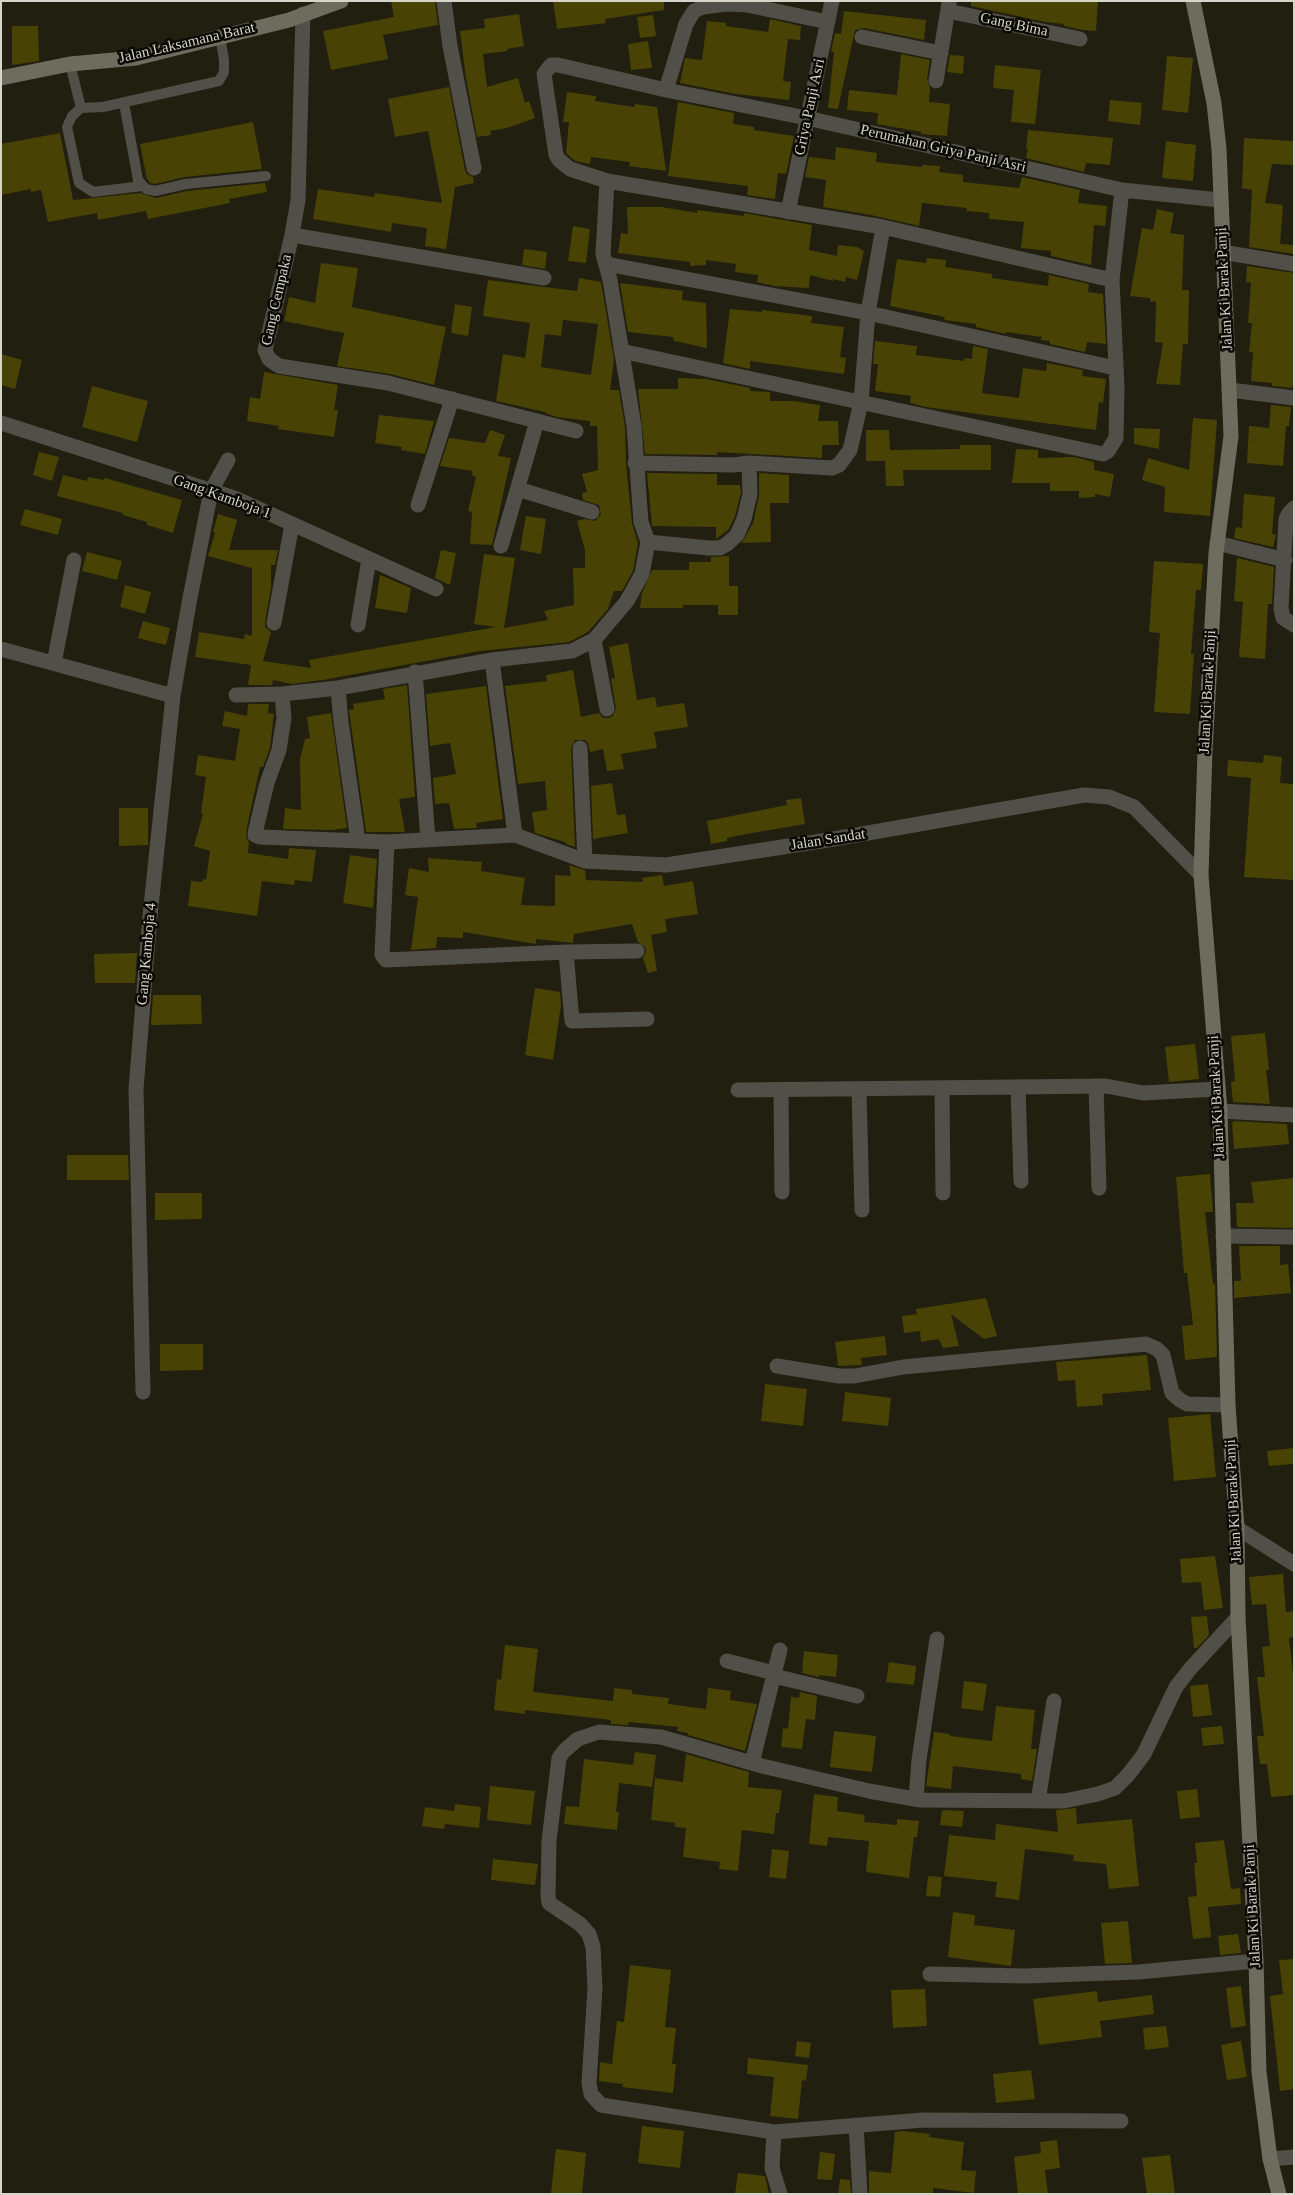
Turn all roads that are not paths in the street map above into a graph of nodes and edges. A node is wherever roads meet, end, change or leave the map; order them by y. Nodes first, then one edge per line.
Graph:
1 (341, 1) edge
2 (444, 1) edge
3 (832, 1) edge
4 (1192, 1) edge
5 (949, 6) edge
6 (303, 14) junction
7 (828, 22) junction
8 (220, 36) junction
9 (862, 37) dead end
10 (1080, 39) dead end
11 (941, 53) junction
12 (70, 64) junction
13 (1, 78) edge
14 (936, 81) dead end
15 (666, 90) junction
16 (124, 103) junction
17 (81, 108) junction
18 (807, 118) junction
19 (474, 168) dead end
20 (266, 176) dead end
21 (607, 181) junction
22 (142, 186) junction
23 (1122, 190) junction
24 (1220, 200) junction
25 (788, 212) junction
26 (883, 227) junction
27 (292, 235) junction
28 (1222, 252) junction
29 (606, 264) junction
30 (1294, 264) edge
31 (544, 278) dead end
32 (1112, 280) junction
33 (868, 312) junction
34 (621, 351) junction
35 (1115, 368) junction
36 (1230, 390) junction
37 (1294, 398) edge
38 (452, 399) junction
39 (861, 402) junction
40 (537, 421) junction
41 (1, 423) edge
42 (576, 431) dead end
43 (228, 460) dead end
44 (750, 463) junction
45 (636, 464) junction
46 (518, 489) junction
47 (211, 491) junction
48 (418, 505) dead end
49 (1294, 508) edge
50 (592, 512) dead end
51 (292, 524) junction
52 (648, 542) junction
53 (1217, 543) junction
54 (501, 546) dead end
55 (369, 559) junction
56 (74, 560) dead end
57 (1285, 560) junction
58 (436, 588) dead end
59 (274, 623) dead end
60 (358, 625) dead end
61 (1294, 626) edge
62 (594, 640) junction
63 (1, 649) edge
64 (492, 660) junction
65 (54, 663) junction
66 (415, 672) junction
67 (338, 688) junction
68 (282, 694) junction
69 (236, 695) dead end
70 (173, 696) junction
71 (607, 709) dead end
72 (580, 748) dead end
73 (515, 835) junction
74 (428, 839) junction
75 (358, 841) junction
76 (386, 842) junction
77 (585, 861) junction
78 (1201, 875) junction
79 (637, 951) dead end
80 (566, 952) junction
81 (647, 1019) dead end
82 (1096, 1086) junction
83 (1018, 1087) junction
84 (942, 1088) junction
85 (859, 1089) junction
86 (1218, 1089) junction
87 (738, 1090) dead end
88 (781, 1090) junction
89 (1220, 1111) junction
90 (1294, 1115) edge
91 (1021, 1181) dead end
92 (1099, 1188) dead end
93 (782, 1192) dead end
94 (943, 1193) dead end
95 (862, 1210) dead end
96 (1224, 1236) junction
97 (1294, 1237) edge
98 (777, 1366) dead end
99 (143, 1392) dead end
100 (1228, 1405) junction
101 (1238, 1528) junction
102 (1294, 1564) edge
103 (1238, 1617) junction
104 (937, 1638) dead end
105 (780, 1650) dead end
106 (727, 1661) dead end
107 (774, 1675) junction
108 (857, 1696) dead end
109 (1054, 1701) dead end
110 (752, 1763) junction
111 (916, 1799) junction
112 (1038, 1801) junction
113 (1256, 1961) junction
114 (930, 1974) dead end
115 (1121, 2121) dead end
116 (856, 2125) junction
117 (774, 2132) junction
118 (1294, 2156) edge
119 (1270, 2159) junction
120 (780, 2194) edge
121 (860, 2194) edge
122 (1280, 2194) edge

1 - 6 street, Jalan Laksamana Barat
2 - 19 street
3 - 7 street, Griya Panji Asri
4 - 24 street, Jalan Ki Barak Panji
5 - 10 street, Gang Bima
5 - 11 street, Gang Bima
6 - 8 street, Jalan Laksamana Barat
6 - 27 street, Gang Cempaka
7 - 15 street
7 - 18 street, Griya Panji Asri
8 - 12 street, Jalan Laksamana Barat
8 - 16 lane
9 - 11 street
11 - 14 street, Gang Bima
12 - 13 street, Jalan Laksamana Barat
12 - 17 lane
15 - 18 street, Perumahan Griya Panji Asri
15 - 21 street, Perumahan Griya Panji Asri
16 - 17 lane
16 - 22 lane
17 - 22 lane
18 - 23 street, Perumahan Griya Panji Asri
18 - 25 street, Griya Panji Asri
20 - 22 lane
21 - 25 street
21 - 29 street
23 - 24 street, Perumahan Griya Panji Asri
23 - 32 street
24 - 28 street, Jalan Ki Barak Panji
25 - 26 street
26 - 32 street
26 - 33 street
27 - 31 street
27 - 38 street, Gang Cempaka
28 - 30 street
28 - 36 street, Jalan Ki Barak Panji
29 - 33 street
29 - 34 street
32 - 35 street
33 - 35 street
33 - 39 street
34 - 39 street
34 - 45 street
35 - 39 street
36 - 37 street
36 - 53 street, Jalan Ki Barak Panji
38 - 40 street, Gang Cempaka
38 - 48 street
39 - 44 street
40 - 42 street, Gang Cempaka
40 - 46 street
41 - 47 street, Gang Kamboja 1
43 - 47 street, Gang Kamboja 4
44 - 45 street
44 - 52 street
45 - 52 street
46 - 50 street
46 - 54 street
47 - 51 street, Gang Kamboja 1
47 - 70 street, Gang Kamboja 4
49 - 57 street
51 - 55 street, Gang Kamboja 1
51 - 59 street
52 - 62 street
53 - 57 street
53 - 78 street, Jalan Ki Barak Panji
55 - 58 street, Gang Kamboja 1
55 - 60 street
56 - 65 street
57 - 61 street
62 - 64 street
62 - 71 street
63 - 65 street
64 - 66 street
64 - 73 street
65 - 70 street
66 - 67 street
66 - 74 street
67 - 68 street
67 - 75 street
68 - 69 street
68 - 75 street, Jalan Sandat
70 - 99 street, Gang Kamboja 4
72 - 77 street
73 - 74 street, Jalan Sandat
73 - 77 street, Jalan Sandat
74 - 76 street, Jalan Sandat
75 - 76 street, Jalan Sandat
76 - 80 street
77 - 78 street, Jalan Sandat
78 - 86 street, Jalan Ki Barak Panji
79 - 80 street
80 - 81 street
82 - 83 street
82 - 86 street
82 - 92 street
83 - 84 street
83 - 91 street
84 - 85 street
84 - 94 street
85 - 88 street
85 - 95 street
86 - 89 street, Jalan Ki Barak Panji
87 - 88 street
88 - 93 street
89 - 90 street
89 - 96 street, Jalan Ki Barak Panji
96 - 97 street
96 - 100 street, Jalan Ki Barak Panji
98 - 100 street
100 - 101 street, Jalan Ki Barak Panji
101 - 102 street
101 - 103 street, Jalan Ki Barak Panji
103 - 112 street
103 - 113 street, Jalan Ki Barak Panji
104 - 111 street
105 - 107 street
106 - 107 street
107 - 108 street
107 - 110 street
109 - 112 street
110 - 111 street
110 - 117 street
111 - 112 street
113 - 114 street
113 - 119 street, Jalan Ki Barak Panji
115 - 116 street
116 - 117 street
116 - 121 street
117 - 120 street
118 - 119 street
119 - 122 street, Jalan Ki Barak Panji

